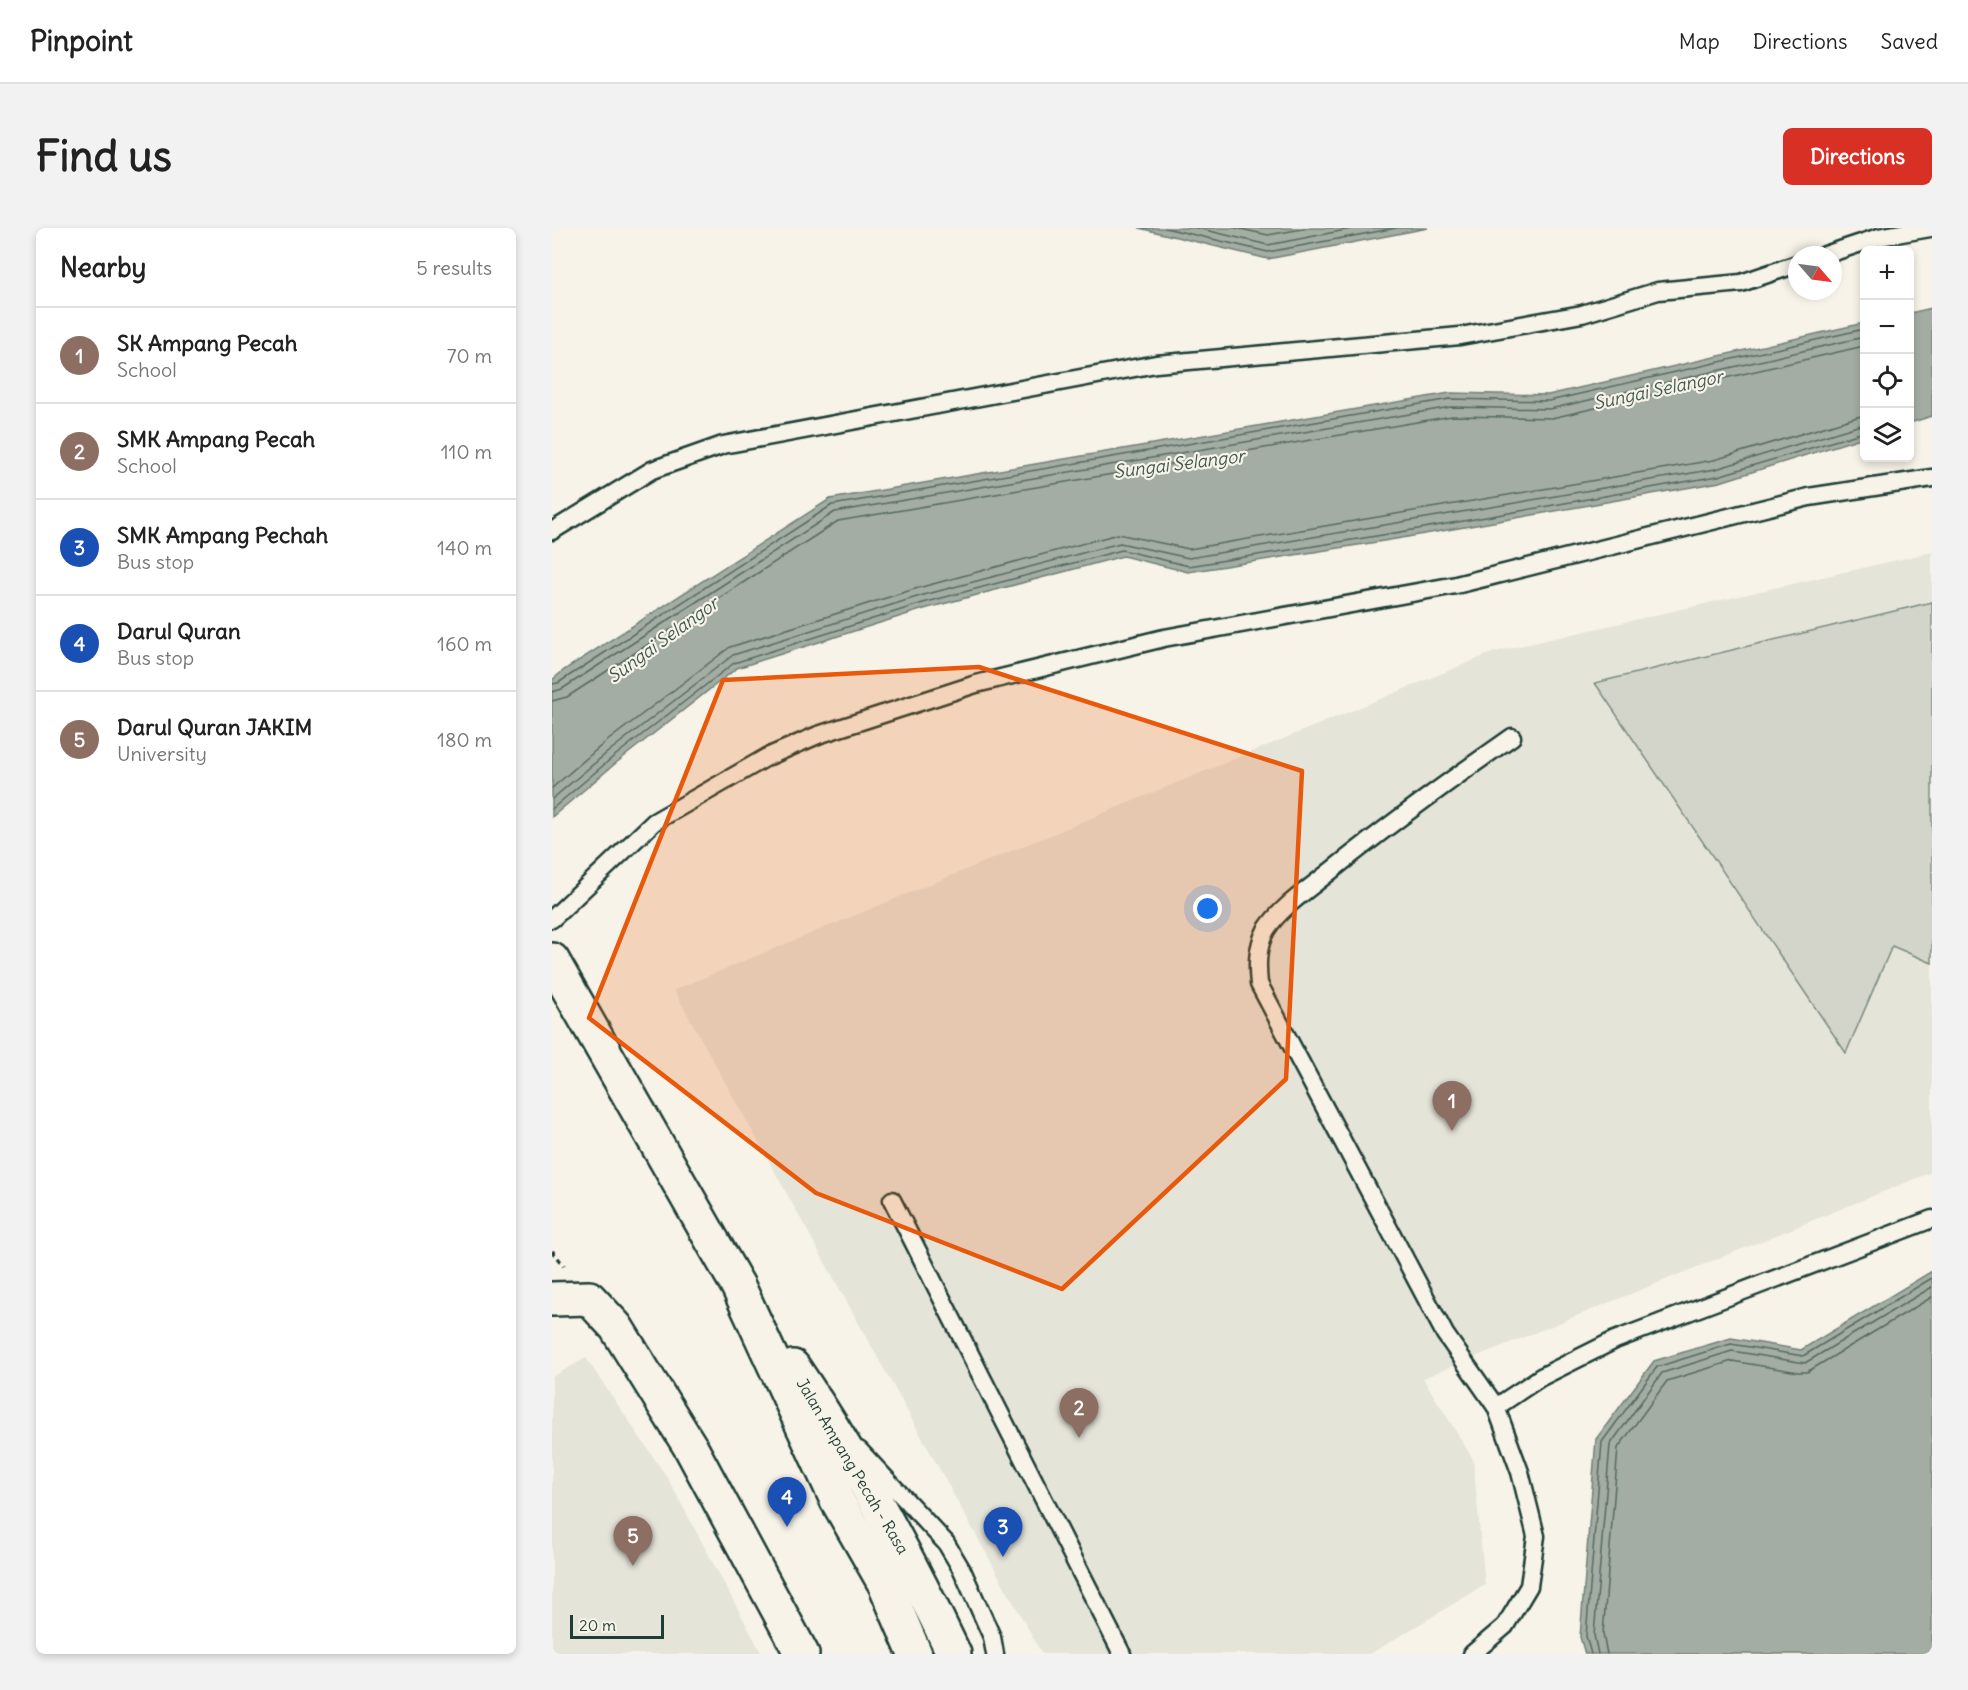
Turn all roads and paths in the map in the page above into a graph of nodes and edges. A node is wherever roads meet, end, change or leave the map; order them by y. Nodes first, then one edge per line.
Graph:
1 (1930, 228) edge
2 (1842, 249) edge
3 (1788, 267) edge
4 (1932, 478) edge
5 (552, 531) edge
6 (1512, 737) dead end
7 (552, 919) edge
8 (552, 960) edge
9 (892, 1200) dead end
10 (1932, 1219) edge
11 (738, 1286) junction
12 (552, 1299) edge
13 (1496, 1407) junction
14 (827, 1417) junction
15 (802, 1654) edge
16 (915, 1654) edge
17 (954, 1654) edge
18 (995, 1654) edge
19 (1122, 1654) edge
20 (1472, 1654) edge

1 - 2 lane
3 - 5 lane
4 - 7 lane
6 - 13 lane
8 - 11 main road, Jalan Ampang Pecah - Rasa
9 - 19 lane
10 - 13 lane
11 - 14 main road, Jalan Ampang Pecah - Rasa
11 - 16 main road, Jalan Ampang Pecah - Rasa
12 - 15 main road
13 - 20 lane
14 - 17 main road, Jalan Ampang Pecah - Rasa
14 - 18 lane

